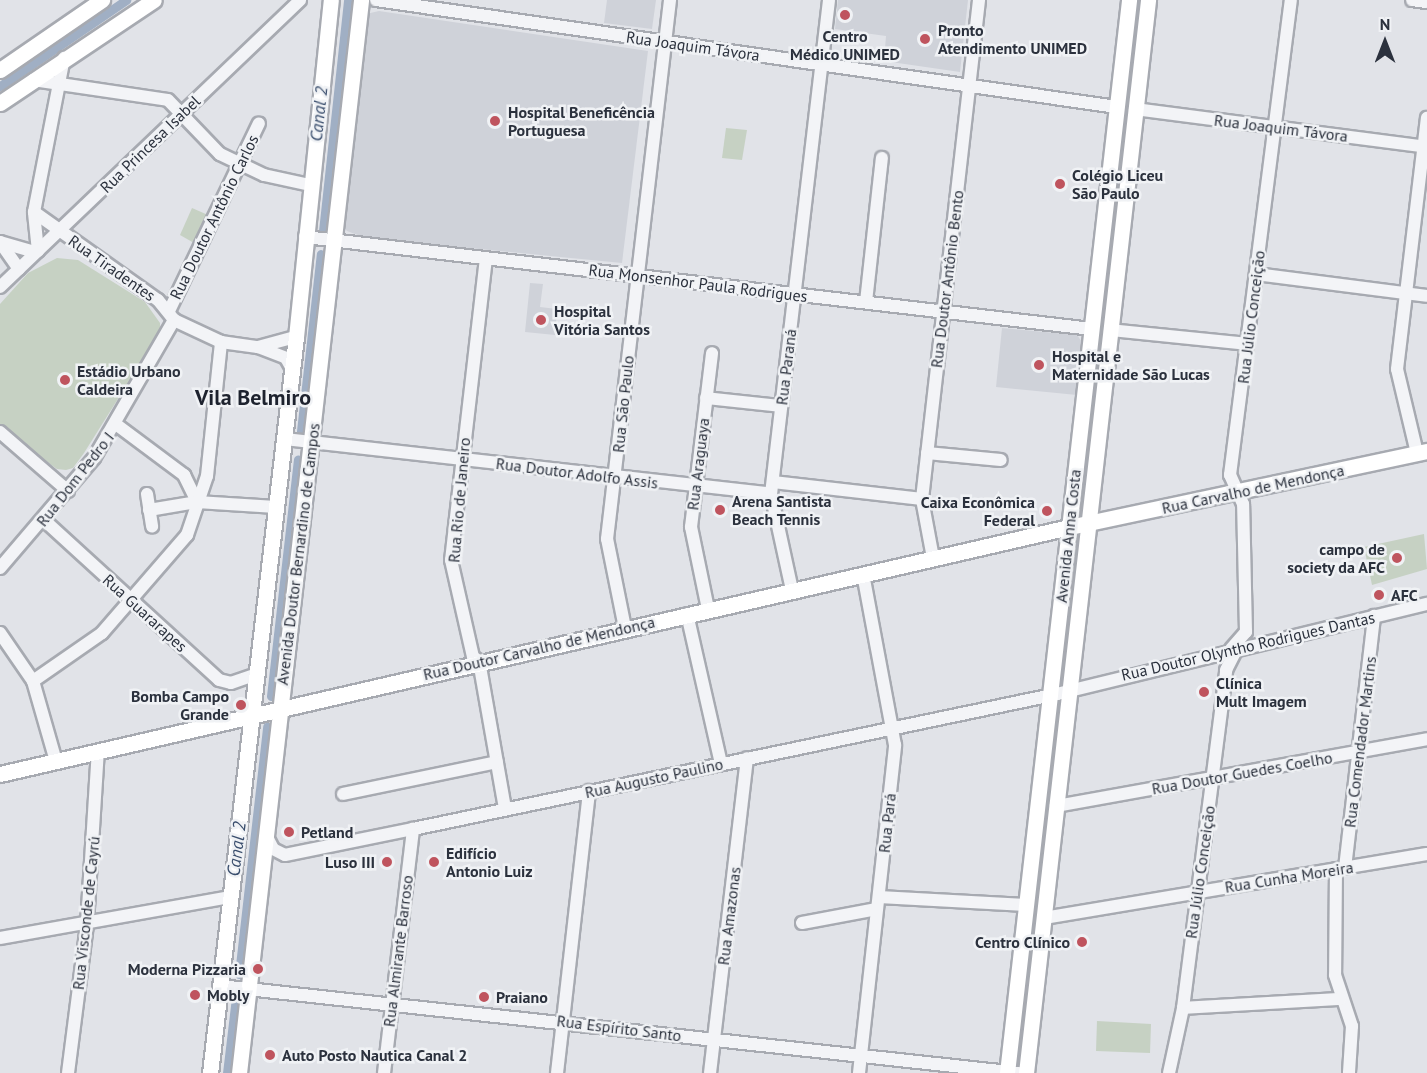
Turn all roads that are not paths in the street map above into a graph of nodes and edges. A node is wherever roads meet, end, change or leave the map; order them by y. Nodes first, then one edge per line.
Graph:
1 (102, 0) edge
2 (154, 0) edge
3 (300, 0) edge
4 (330, 0) edge
5 (361, 0) edge
6 (376, 0) edge
7 (670, 0) edge
8 (829, 0) edge
9 (979, 0) edge
10 (1129, 0) edge
11 (1148, 0) edge
12 (1291, 0) edge
13 (1412, 0) edge
14 (1427, 2) edge
15 (665, 42) junction
16 (64, 58) junction
17 (822, 64) junction
18 (0, 70) edge
19 (33, 80) junction
20 (59, 86) junction
21 (969, 86) junction
22 (0, 103) edge
23 (1117, 107) junction
24 (1135, 110) junction
25 (181, 115) junction
26 (1427, 118) edge
27 (259, 123) dead end
28 (1275, 127) junction
29 (1425, 146) edge
30 (882, 158) dead end
31 (239, 165) junction
32 (310, 185) junction
33 (34, 212) junction
34 (59, 231) junction
35 (305, 237) junction
36 (332, 240) junction
37 (0, 242) edge
38 (37, 251) junction
39 (486, 258) junction
40 (19, 269) junction
41 (1256, 274) junction
42 (638, 276) junction
43 (0, 287) edge
44 (1406, 293) junction
45 (794, 294) junction
46 (1427, 296) edge
47 (866, 302) junction
48 (943, 311) junction
49 (171, 315) junction
50 (1092, 329) junction
51 (1110, 330) junction
52 (296, 337) junction
53 (221, 342) junction
54 (1247, 344) junction
55 (258, 347) junction
56 (712, 354) dead end
57 (292, 369) junction
58 (706, 398) junction
59 (781, 406) junction
60 (117, 425) junction
61 (0, 432) edge
62 (284, 439) junction
63 (312, 443) junction
64 (1422, 452) edge
65 (927, 453) junction
66 (461, 459) junction
67 (1001, 460) dead end
68 (615, 478) junction
69 (693, 486) junction
70 (772, 488) junction
71 (68, 491) junction
72 (147, 494) dead end
73 (1238, 494) junction
74 (922, 499) junction
75 (197, 502) junction
76 (276, 507) junction
77 (149, 510) junction
78 (44, 520) junction
79 (1079, 525) junction
80 (152, 527) dead end
81 (933, 558) junction
82 (0, 568) edge
83 (862, 574) junction
84 (792, 590) junction
85 (131, 601) junction
86 (1427, 604) edge
87 (708, 609) junction
88 (687, 614) junction
89 (1374, 616) junction
90 (624, 628) junction
91 (1246, 632) junction
92 (0, 633) edge
93 (1264, 641) junction
94 (1234, 648) junction
95 (1210, 654) junction
96 (479, 661) junction
97 (1226, 670) junction
98 (254, 675) junction
99 (33, 681) junction
100 (1070, 689) junction
101 (1050, 696) junction
102 (280, 707) junction
103 (250, 714) junction
104 (892, 730) junction
105 (1427, 740) edge
106 (98, 752) junction
107 (1359, 752) junction
108 (747, 758) junction
109 (56, 761) junction
110 (497, 762) junction
111 (721, 764) junction
112 (0, 774) edge
113 (1213, 778) junction
114 (589, 791) junction
115 (343, 794) dead end
116 (1056, 806) junction
117 (505, 808) junction
118 (413, 829) junction
119 (267, 837) junction
120 (1427, 854) edge
121 (1340, 868) junction
122 (1196, 892) junction
123 (230, 897) junction
124 (878, 903) junction
125 (1026, 905) junction
126 (1044, 918) junction
127 (802, 923) dead end
128 (87, 924) junction
129 (0, 938) edge
130 (220, 986) junction
131 (249, 987) junction
132 (1341, 999) junction
133 (392, 1002) junction
134 (1182, 1008) junction
135 (562, 1022) junction
136 (714, 1040) junction
137 (861, 1056) junction
138 (1011, 1072) edge
139 (68, 1073) edge
140 (210, 1073) edge
141 (240, 1073) edge
142 (384, 1073) edge
143 (557, 1073) edge
144 (710, 1073) edge
145 (859, 1073) edge
146 (1026, 1073) edge
147 (1169, 1073) edge
148 (1349, 1073) edge

1 - 18 main road
2 - 16 main road
3 - 25 street, Rua Princesa Isabel
4 - 32 main road, Avenida Doutor Bernardino de Campos
5 - 36 main road, Avenida Doutor Bernardino de Campos
6 - 15 street, Rua Joaquim Távora
7 - 15 street, Rua São Paulo
8 - 17 street, Rua Paraná
9 - 21 street, Rua Doutor Antônio Bento
10 - 23 main road, Avenida Anna Costa
11 - 24 main road, Avenida Anna Costa
12 - 28 street, Rua Júlio Conceição
13 - 14 street
15 - 17 street, Rua Joaquim Távora
15 - 42 street, Rua São Paulo
16 - 19 main road
16 - 20 street
17 - 21 street, Rua Joaquim Távora
17 - 45 street, Rua Paraná
19 - 20 street
19 - 22 main road
20 - 25 street
20 - 33 street
21 - 23 street, Rua Joaquim Távora
21 - 48 street, Rua Doutor Antônio Bento
23 - 24 main road
23 - 50 main road, Avenida Anna Costa
24 - 28 street, Rua Joaquim Távora
24 - 51 main road, Avenida Anna Costa
25 - 31 street
25 - 34 street, Rua Princesa Isabel
26 - 29 street
27 - 31 street, Rua Doutor Antônio Carlos
28 - 29 street, Rua Joaquim Távora
28 - 41 street, Rua Júlio Conceição
29 - 44 street
30 - 47 street
31 - 32 street
31 - 49 street, Rua Doutor Antônio Carlos
32 - 35 main road, Avenida Doutor Bernardino de Campos
33 - 34 street, Rua Tiradentes
33 - 38 street
34 - 38 street, Rua Princesa Isabel
34 - 49 street, Rua Tiradentes
35 - 36 street, Rua Monsenhor Paula Rodrigues
35 - 52 main road, Avenida Doutor Bernardino de Campos
36 - 39 street, Rua Monsenhor Paula Rodrigues
36 - 63 main road, Avenida Doutor Bernardino de Campos
37 - 38 street
37 - 40 street
38 - 40 street, Rua Princesa Isabel
39 - 42 street, Rua Monsenhor Paula Rodrigues
39 - 66 street, Rua Rio de Janeiro
40 - 43 street, Rua Princesa Isabel
41 - 44 street
41 - 54 street, Rua Júlio Conceição
42 - 45 street, Rua Monsenhor Paula Rodrigues
42 - 68 street, Rua São Paulo
44 - 46 street
44 - 64 street
45 - 47 street, Rua Monsenhor Paula Rodrigues
45 - 59 street, Rua Paraná
47 - 48 street, Rua Monsenhor Paula Rodrigues
48 - 50 street, Rua Monsenhor Paula Rodrigues
48 - 65 street, Rua Doutor Antônio Bento
49 - 53 street, Rua Tiradentes
49 - 60 street, Rua Dom Pedro I
50 - 79 main road, Avenida Anna Costa
51 - 54 street
51 - 79 main road, Avenida Anna Costa
52 - 55 street, Rua Tiradentes
52 - 57 main road, Avenida Doutor Bernardino de Campos
53 - 55 street, Rua Tiradentes
53 - 75 street
54 - 73 street, Rua Júlio Conceição
55 - 57 street, Rua Tiradentes
56 - 58 street, Rua Araguaya
57 - 62 main road, Avenida Doutor Bernardino de Campos
58 - 59 street
58 - 69 street, Rua Araguaya
59 - 70 street, Rua Paraná
60 - 71 street, Rua Dom Pedro I
60 - 75 street
61 - 71 street
62 - 63 street, Rua Doutor Adolfo Assis
62 - 76 main road, Avenida Doutor Bernardino de Campos
63 - 66 street, Rua Doutor Adolfo Assis
63 - 102 main road, Avenida Doutor Bernardino de Campos
64 - 73 main road, Rua Carvalho de Mendonça
65 - 67 street
65 - 74 street, Rua Doutor Antônio Bento
66 - 68 street, Rua Doutor Adolfo Assis
66 - 96 street, Rua Rio de Janeiro
68 - 69 street, Rua Doutor Adolfo Assis
68 - 90 street, Rua São Paulo
69 - 70 street, Rua Doutor Adolfo Assis
69 - 87 street, Rua Araguaya
70 - 74 street, Rua Doutor Adolfo Assis
70 - 84 street, Rua Paraná
71 - 78 street, Rua Dom Pedro I
72 - 77 street
73 - 79 main road, Rua Carvalho de Mendonça
73 - 91 street, Rua Júlio Conceição
74 - 81 street, Rua Doutor Antônio Bento
75 - 76 street
75 - 77 street
75 - 85 street
76 - 98 main road, Avenida Doutor Bernardino de Campos
77 - 80 street
78 - 82 street, Rua Dom Pedro I
78 - 85 street, Rua Guararapes
79 - 81 main road, Rua Doutor Carvalho de Mendonça
79 - 100 main road, Avenida Anna Costa
79 - 101 main road, Avenida Anna Costa
81 - 83 main road, Rua Doutor Carvalho de Mendonça
83 - 84 main road, Rua Doutor Carvalho de Mendonça
83 - 104 street, Rua Pará
84 - 87 main road, Rua Doutor Carvalho de Mendonça
85 - 98 street, Rua Guararapes
85 - 99 street
86 - 89 street, Rua Doutor Olyntho Rodrigues Dantas
87 - 88 main road, Rua Doutor Carvalho de Mendonça
88 - 90 main road, Rua Doutor Carvalho de Mendonça
88 - 111 street
89 - 93 street, Rua Doutor Olyntho Rodrigues Dantas
89 - 107 street, Rua Comendador Martins
90 - 96 main road, Rua Doutor Carvalho de Mendonça
91 - 93 street
91 - 94 street, Rua Júlio Conceição
92 - 99 street
93 - 94 street, Rua Doutor Olyntho Rodrigues Dantas
94 - 95 street, Rua Doutor Olyntho Rodrigues Dantas
94 - 97 street, Rua Júlio Conceição
95 - 97 street
95 - 100 street, Rua Doutor Olyntho Rodrigues Dantas
96 - 102 main road, Rua Doutor Carvalho de Mendonça
96 - 110 street, Rua Rio de Janeiro
97 - 113 street, Rua Júlio Conceição
98 - 103 main road, Avenida Doutor Bernardino de Campos
99 - 109 street
100 - 101 street, Rua Doutor Olyntho Rodrigues Dantas
100 - 116 main road, Avenida Anna Costa
101 - 104 street, Rua Augusto Paulino
101 - 125 main road, Avenida Anna Costa
102 - 103 main road, Rua Doutor Carvalho de Mendonça
102 - 119 main road, Avenida Doutor Bernardino de Campos
103 - 106 main road, Rua Doutor Carvalho de Mendonça
103 - 123 main road, Avenida Doutor Bernardino de Campos
104 - 108 street, Rua Augusto Paulino
104 - 124 street, Rua Pará
105 - 107 street, Rua Doutor Guedes Coelho
106 - 109 main road, Rua Doutor Carvalho de Mendonça
106 - 128 street, Rua Visconde de Cayrú
107 - 113 street, Rua Doutor Guedes Coelho
107 - 121 street, Rua Comendador Martins
108 - 111 street, Rua Augusto Paulino
108 - 136 street, Rua Amazonas
109 - 112 main road, Rua Doutor Carvalho de Mendonça
110 - 115 street
110 - 117 street, Rua Rio de Janeiro
111 - 114 street, Rua Augusto Paulino
113 - 116 street, Rua Doutor Guedes Coelho
113 - 122 street, Rua Júlio Conceição
114 - 117 street, Rua Augusto Paulino
114 - 135 street
116 - 126 main road, Avenida Anna Costa
117 - 118 street, Rua Augusto Paulino
118 - 119 street, Rua Augusto Paulino
118 - 133 street, Rua Almirante Barroso
119 - 131 main road, Avenida Doutor Bernardino de Campos
120 - 121 street, Rua Cunha Moreira
121 - 122 street, Rua Cunha Moreira
121 - 132 street, Rua Comendador Martins
122 - 126 street, Rua Cunha Moreira
122 - 134 street, Rua Júlio Conceição
123 - 128 street
123 - 130 main road, Avenida Doutor Bernardino de Campos
124 - 125 street
124 - 127 street
124 - 137 street, Rua Pará
125 - 138 main road, Avenida Anna Costa
126 - 146 main road, Avenida Anna Costa
128 - 129 street
128 - 139 street, Rua Visconde de Cayrú
130 - 131 street, Rua Espírito Santo
130 - 140 main road, Avenida Doutor Bernardino de Campos
131 - 133 street, Rua Espírito Santo
131 - 141 main road, Avenida Doutor Bernardino de Campos
132 - 134 street
132 - 148 street, Rua Comendador Martins
133 - 135 street, Rua Espírito Santo
133 - 142 street, Rua Almirante Barroso
134 - 147 street, Rua Júlio Conceição
135 - 136 street, Rua Espírito Santo
135 - 143 street
136 - 137 street, Rua Espírito Santo
136 - 144 street, Rua Amazonas
137 - 138 street, Rua Espírito Santo
137 - 145 street, Rua Pará

